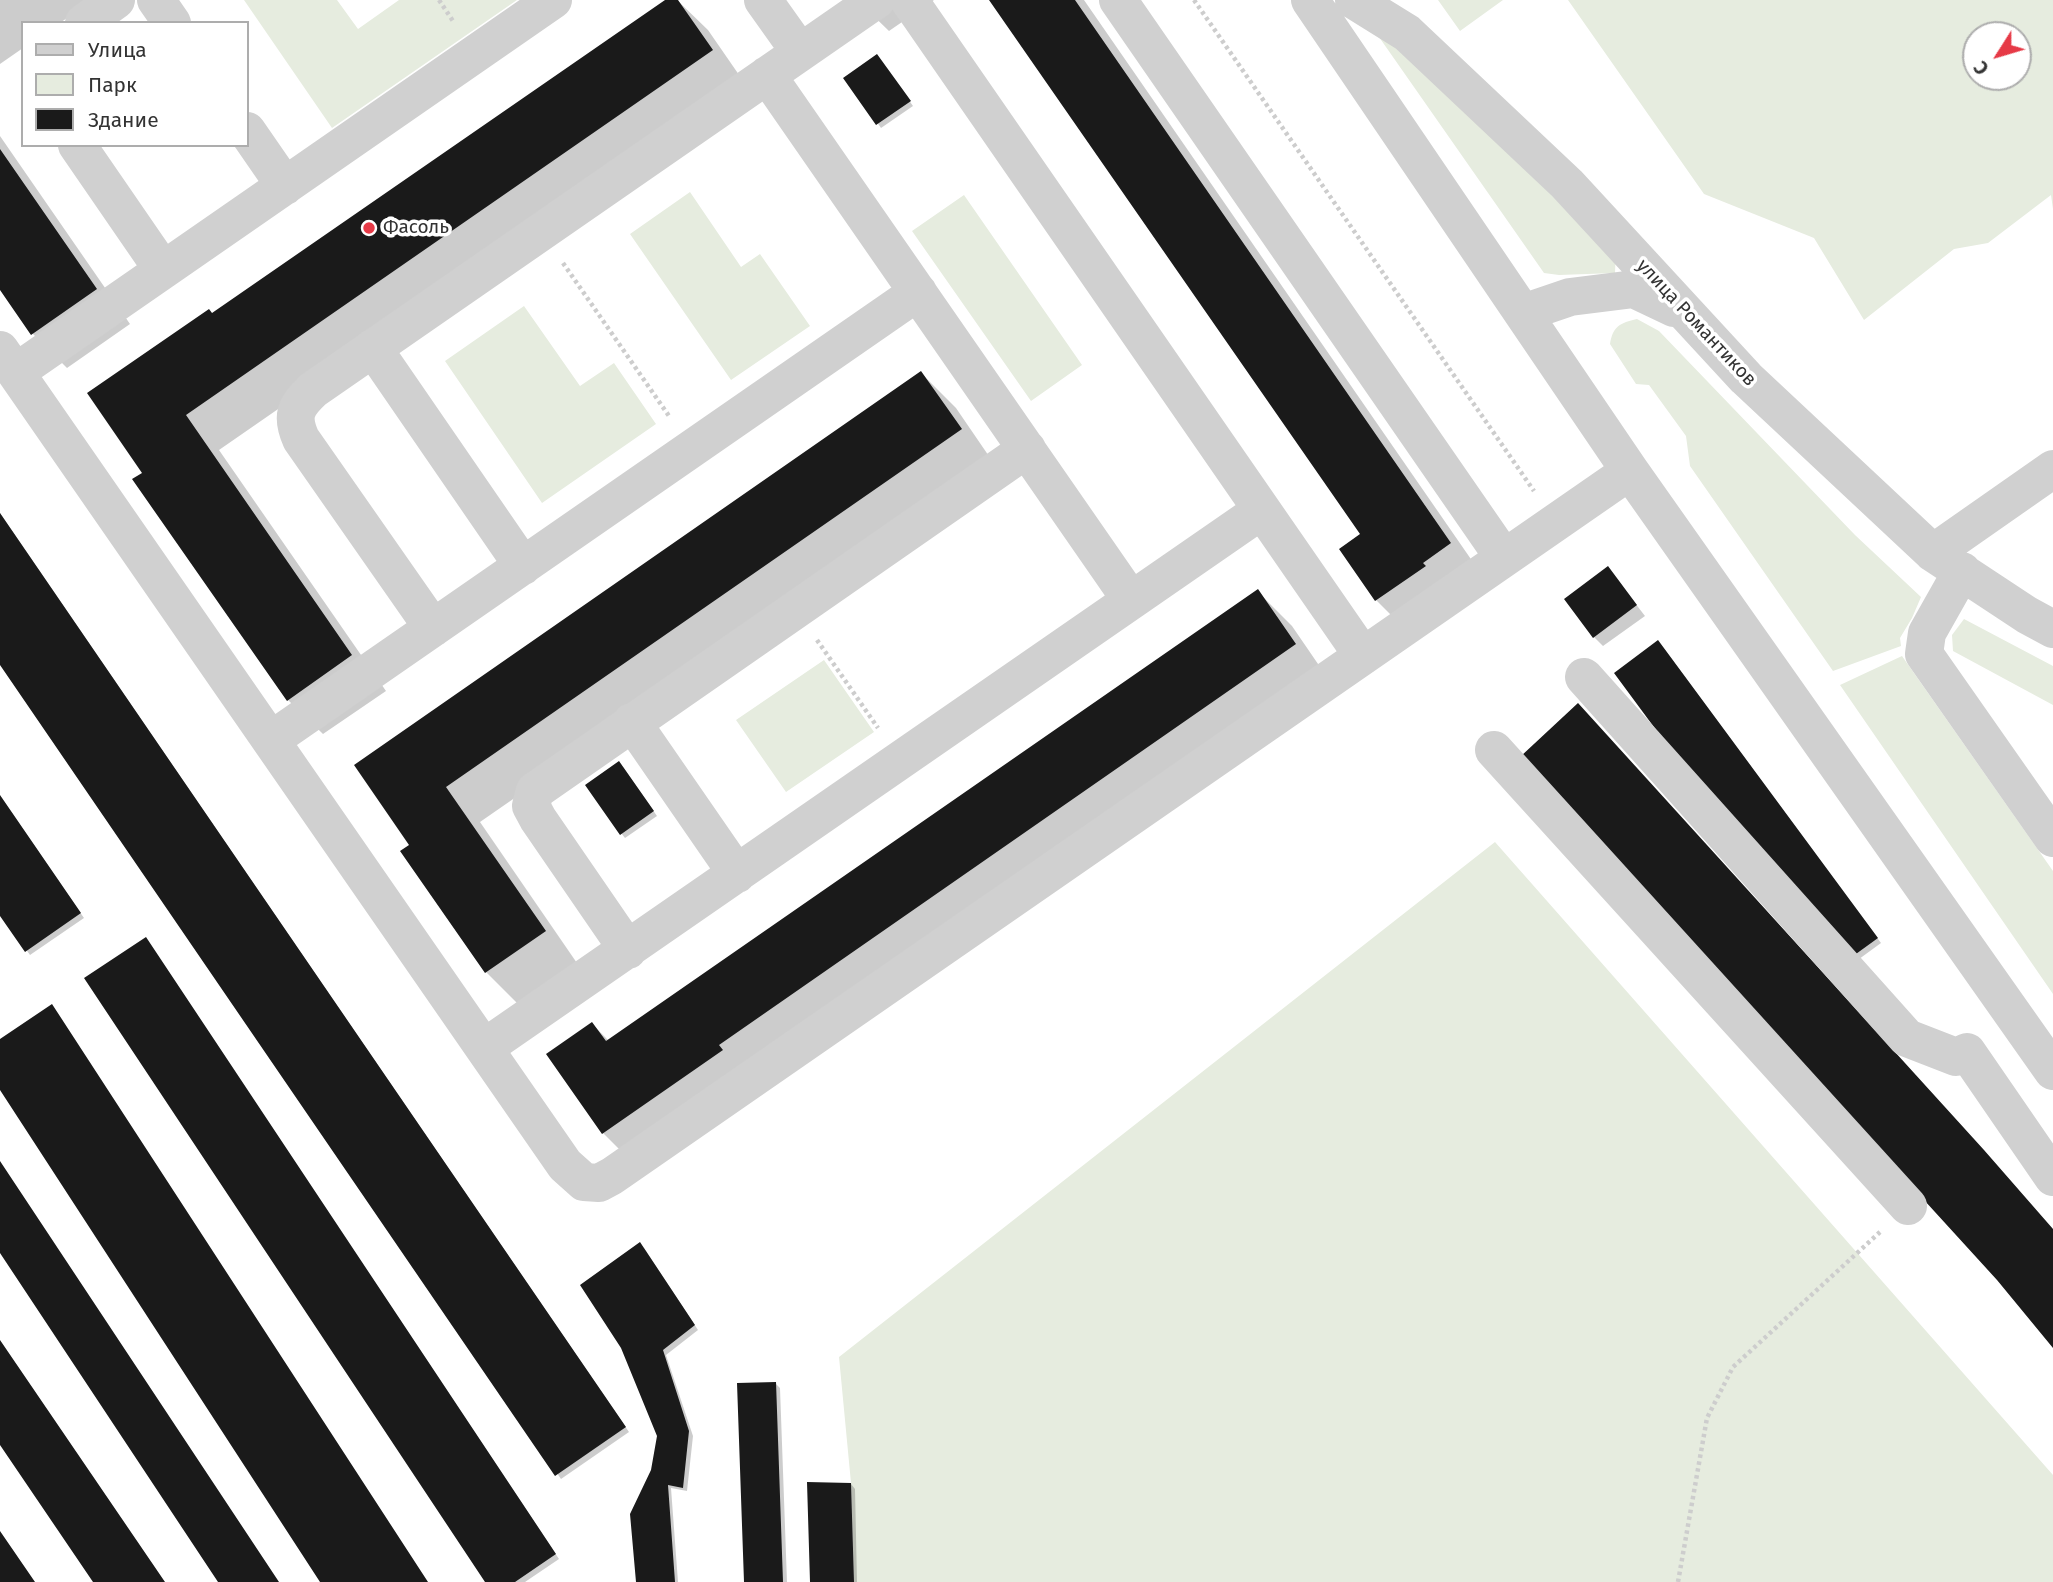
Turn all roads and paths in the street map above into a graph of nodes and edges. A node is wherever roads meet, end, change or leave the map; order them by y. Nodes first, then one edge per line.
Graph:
1 (117, 0) edge
2 (156, 0) edge
3 (553, 0) edge
4 (763, 0) edge
5 (876, 0) edge
6 (909, 0) edge
7 (1118, 0) edge
8 (1194, 0) edge
9 (1310, 0) edge
10 (1354, 0) edge
11 (87, 21) edge
12 (171, 21) edge
13 (800, 52) junction
14 (767, 75) junction
15 (248, 132) edge
16 (78, 147) edge
17 (285, 186) junction
18 (541, 232) junction
19 (163, 270) junction
20 (918, 292) junction
21 (1523, 313) junction
22 (1686, 313) junction
23 (373, 348) junction
24 (8, 361) edge
25 (692, 449) junction
26 (1027, 449) junction
27 (2053, 469) edge
28 (1630, 471) junction
29 (1262, 510) junction
30 (1556, 522) junction
31 (1504, 558) junction
32 (1948, 562) junction
33 (523, 566) junction
34 (1131, 600) junction
35 (796, 609) junction
36 (433, 628) junction
37 (2053, 629) edge
38 (1363, 656) junction
39 (1584, 677) dead end
40 (632, 722) junction
41 (271, 740) junction
42 (1494, 750) dead end
43 (900, 760) junction
44 (2053, 838) edge
45 (737, 874) junction
46 (628, 950) junction
47 (484, 1048) junction
48 (2053, 1071) edge
49 (2053, 1177) edge
50 (1908, 1206) joint
51 (1678, 1582) edge

1 - 11 street
2 - 12 street
3 - 17 street
4 - 13 street
5 - 13 street
6 - 29 street
7 - 31 street
8 - 30 path
9 - 21 street
10 - 22 street, улица Романтиков
13 - 14 street
14 - 18 street
14 - 20 street
15 - 17 street
16 - 19 street
17 - 19 street
18 - 23 street
18 - 25 path
19 - 24 street
20 - 25 street
20 - 26 street
21 - 22 street
21 - 28 street
22 - 32 street, улица Романтиков
23 - 33 street
23 - 36 street
24 - 41 street
25 - 33 street
26 - 34 street
26 - 35 street
27 - 32 street
28 - 30 street
28 - 48 street
29 - 34 street
29 - 38 street
30 - 31 street
31 - 38 street
32 - 37 street, улица Романтиков
32 - 44 street
33 - 36 street
34 - 43 street
35 - 40 street
35 - 43 path
36 - 41 street
38 - 47 street
39 - 49 street
40 - 45 street
40 - 46 street
41 - 47 street
42 - 50 street
43 - 45 street
45 - 46 street
46 - 47 street
50 - 51 path

